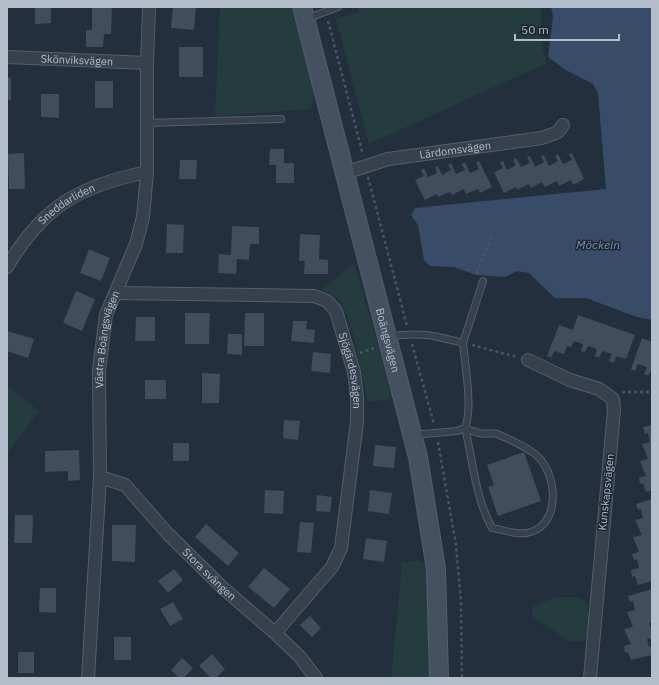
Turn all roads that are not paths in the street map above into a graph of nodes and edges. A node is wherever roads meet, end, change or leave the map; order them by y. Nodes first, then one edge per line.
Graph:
1 (149, 7) edge
2 (338, 7) edge
3 (303, 13) edge
4 (7, 57) edge
5 (147, 63) junction
6 (281, 119) dead end
7 (147, 123) junction
8 (563, 125) dead end
9 (147, 172) junction
10 (345, 173) junction
11 (7, 267) edge
12 (483, 281) dead end
13 (116, 293) junction
14 (389, 340) junction
15 (463, 343) junction
16 (528, 360) road end
17 (465, 428) junction
18 (413, 435) junction
19 (100, 478) junction
20 (275, 633) junction
21 (88, 678) edge
22 (316, 678) edge
23 (440, 678) edge
24 (590, 678) edge

1 - 5 street, Västra Boängsvägen
2 - 3 lane
3 - 10 street, Boängsvägen
4 - 5 street, Skönviksvägen
5 - 7 street, Västra Boängsvägen
6 - 7 lane
7 - 9 street, Västra Boängsvägen
8 - 10 street, Lärdomsvägen
9 - 11 street, Sneddarliden
9 - 13 street, Västra Boängsvägen
10 - 14 street, Boängsvägen
12 - 15 lane
13 - 19 street, Västra Boängsvägen
13 - 20 street, Sjögärdesvägen
14 - 15 lane
14 - 18 street, Boängsvägen
15 - 17 lane
16 - 24 street, Kunskapsvägen
17 - 17 lane
17 - 18 lane
18 - 23 street, Boängsvägen
19 - 20 street, Stora svängen
19 - 21 street, Västra Boängsvägen
20 - 22 street, Stora svängen

